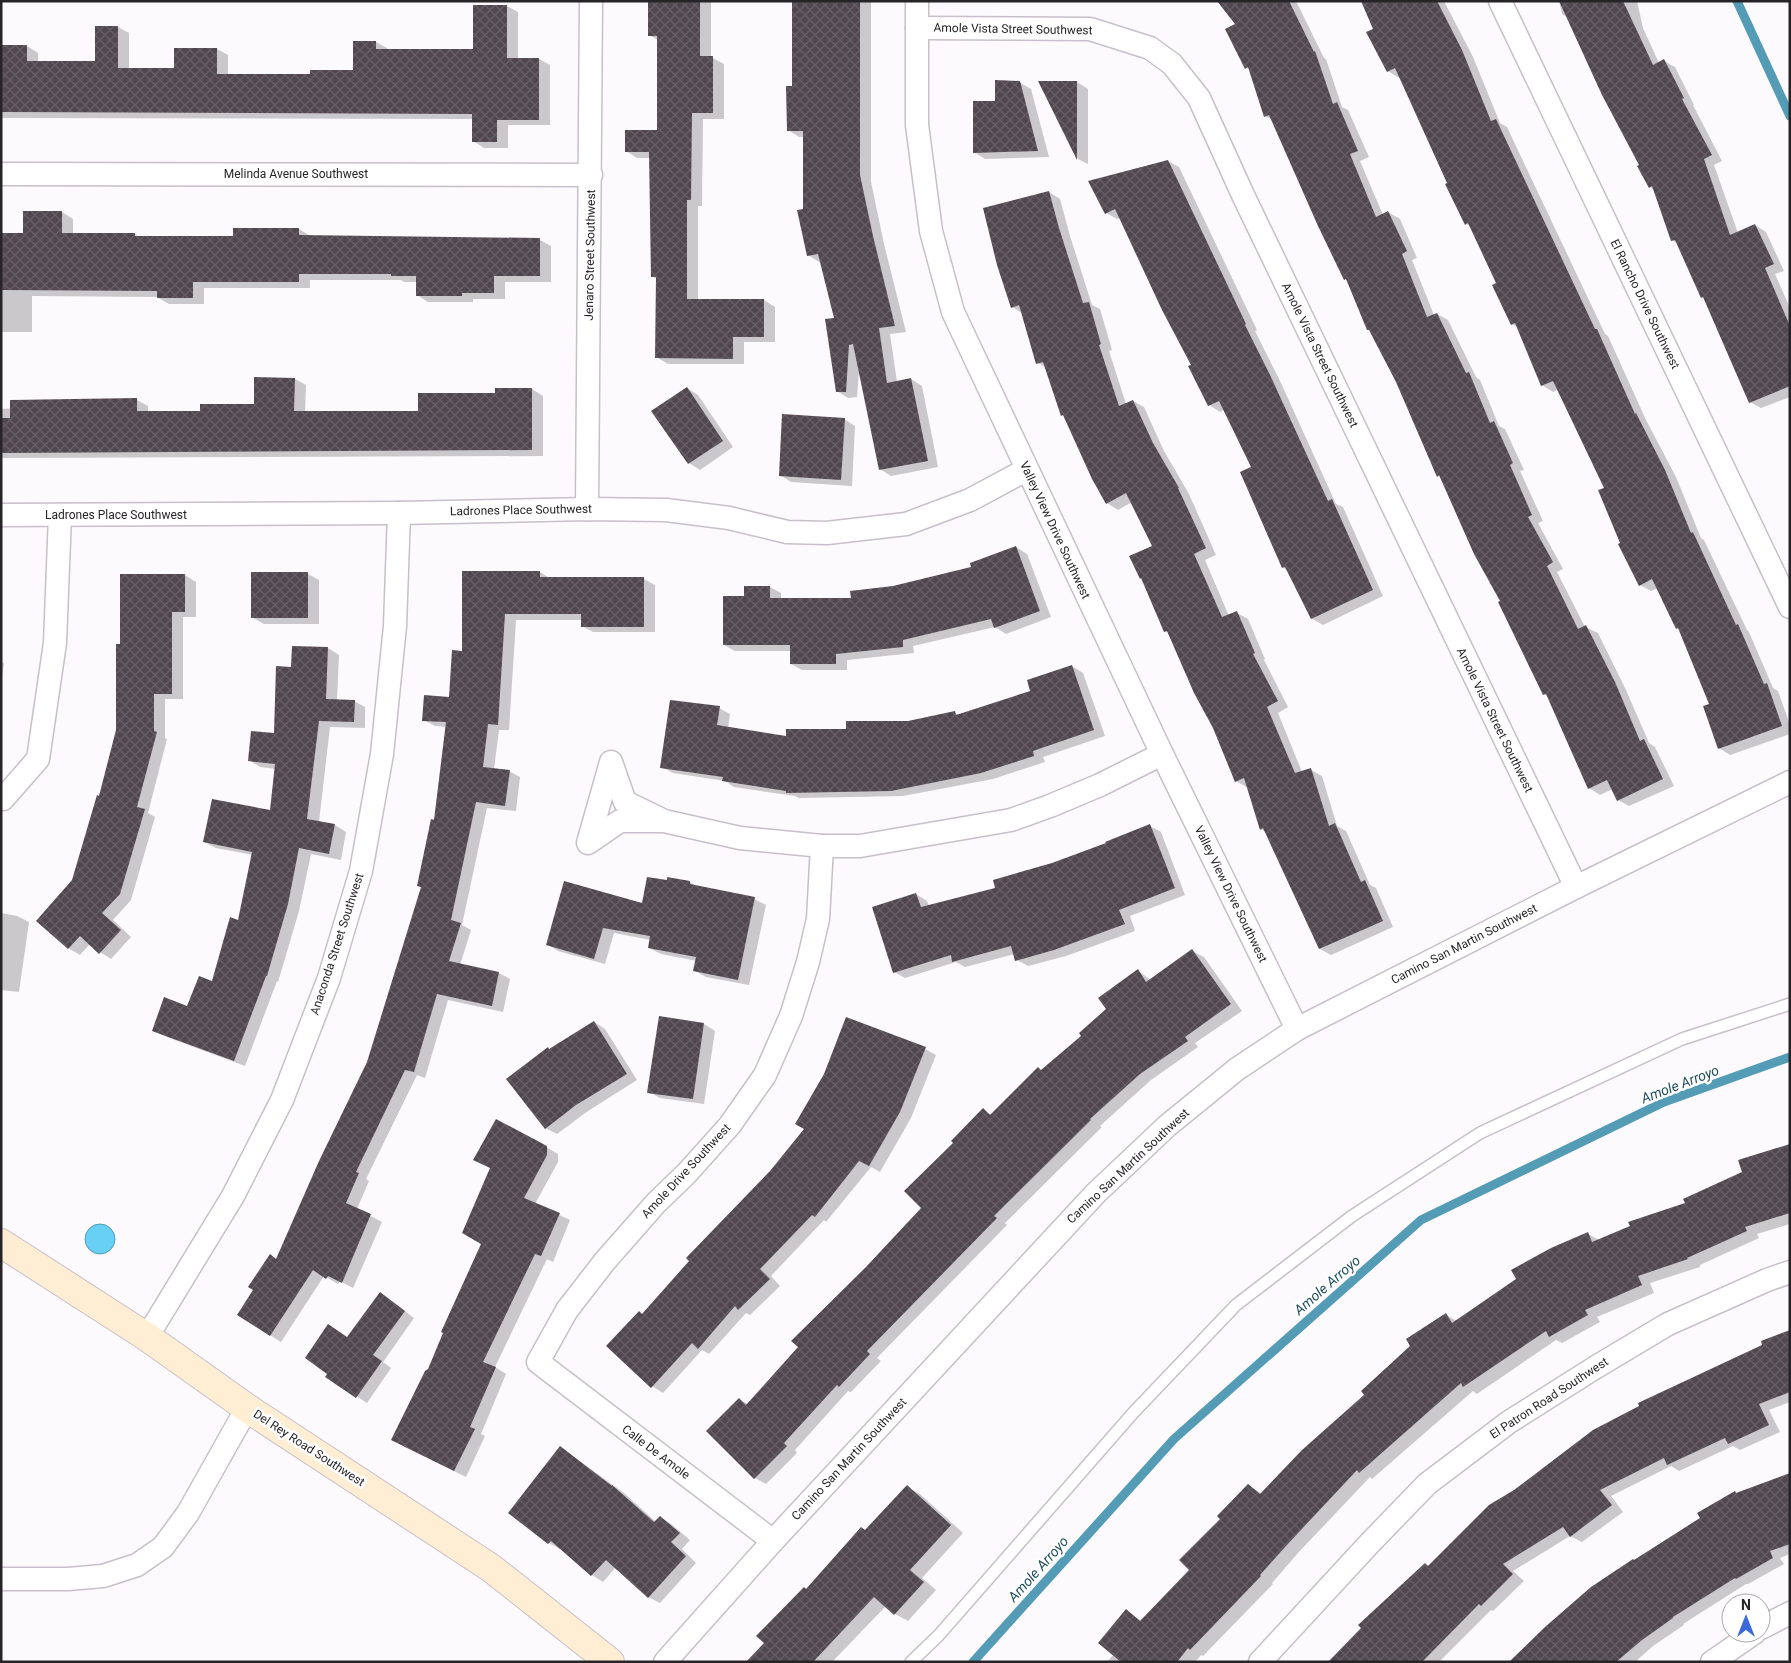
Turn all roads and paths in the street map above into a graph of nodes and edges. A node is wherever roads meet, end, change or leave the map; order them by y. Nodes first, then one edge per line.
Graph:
1 (591, 1) edge
2 (918, 1) edge
3 (1500, 1) edge
4 (917, 28) junction
5 (1, 174) edge
6 (591, 175) junction
7 (1026, 470) junction
8 (587, 509) junction
9 (399, 513) junction
10 (1, 515) edge
11 (60, 515) junction
12 (1790, 607) edge
13 (1162, 754) junction
14 (1790, 782) edge
15 (3, 799) dead end
16 (664, 821) dead end
17 (822, 846) junction
18 (1576, 887) junction
19 (1790, 1004) edge
20 (1297, 1029) junction
21 (1, 1243) edge
22 (1790, 1272) edge
23 (147, 1337) junction
24 (538, 1362) joint
25 (247, 1408) junction
26 (773, 1541) junction
27 (1, 1579) edge
28 (1790, 1613) edge
29 (1771, 1623) edge
30 (1740, 1643) edge
31 (610, 1662) edge
32 (665, 1662) edge
33 (911, 1662) edge
34 (1260, 1662) edge
35 (1712, 1662) edge

1 - 6 street, Jenaro Street Southwest
2 - 4 street, Valley View Drive Southwest
3 - 12 street, El Rancho Drive Southwest
4 - 7 street, Valley View Drive Southwest
4 - 18 street, Amole Vista Street Southwest
5 - 6 street, Melinda Avenue Southwest
6 - 8 street, Jenaro Street Southwest
7 - 8 street, Ladrones Place Southwest
7 - 13 street, Valley View Drive Southwest
8 - 9 street, Ladrones Place Southwest
9 - 11 street, Ladrones Place Southwest
9 - 23 street, Anaconda Street Southwest
10 - 11 street, Ladrones Place Southwest
11 - 15 street
13 - 17 street
13 - 20 street, Valley View Drive Southwest
14 - 18 street, Camino San Martin Southwest
16 - 17 street
17 - 24 street, Amole Drive Southwest
18 - 20 street, Camino San Martin Southwest
19 - 33 lane
20 - 26 street, Camino San Martin Southwest
21 - 23 street, Del Rey Road Southwest
22 - 34 street, El Patron Road Southwest
23 - 25 street, Del Rey Road Southwest
24 - 26 street, Calle De Amole
25 - 27 street
25 - 31 street, Del Rey Road Southwest
26 - 32 street, Camino San Martin Southwest
28 - 29 street
30 - 35 street

